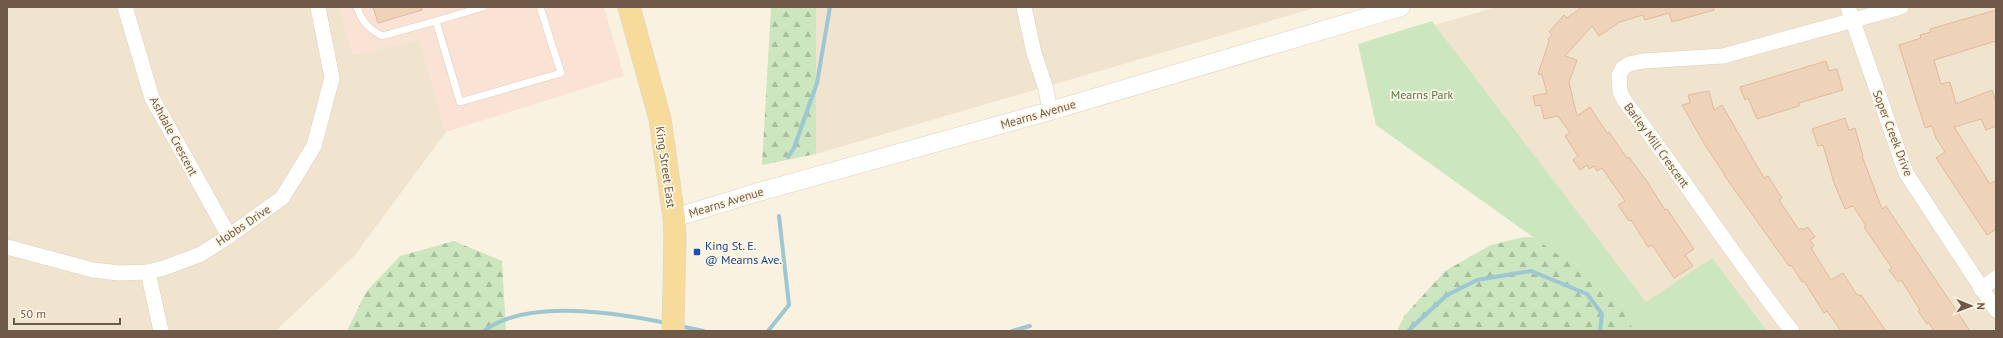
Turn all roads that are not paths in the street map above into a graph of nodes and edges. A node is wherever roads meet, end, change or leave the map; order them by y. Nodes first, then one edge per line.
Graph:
1 (125, 7) edge
2 (318, 7) edge
3 (357, 7) edge
4 (484, 7) edge
5 (540, 7) edge
6 (629, 7) edge
7 (1024, 7) edge
8 (1401, 7) edge
9 (1901, 7) edge
10 (1850, 14) edge
11 (436, 21) junction
12 (1050, 111) junction
13 (674, 218) junction
14 (229, 236) junction
15 (7, 247) edge
16 (148, 272) junction
17 (1996, 278) edge
18 (1981, 289) junction
19 (1996, 310) edge
20 (161, 331) edge
21 (673, 331) edge
22 (1792, 331) edge

1 - 14 street, Ashdale Crescent
2 - 14 street, Hobbs Drive
3 - 11 lane
4 - 11 lane
5 - 11 lane
6 - 13 main road, King Street East
7 - 12 street
8 - 12 street, Mearns Avenue
9 - 10 street
10 - 18 street, Soper Creek Drive
10 - 22 street, Barley Mill Crescent
12 - 13 street, Mearns Avenue
13 - 21 main road, King Street East
14 - 16 street, Hobbs Drive
15 - 16 street, Hobbs Drive
16 - 20 street
17 - 18 street
18 - 19 street, Soper Creek Drive

